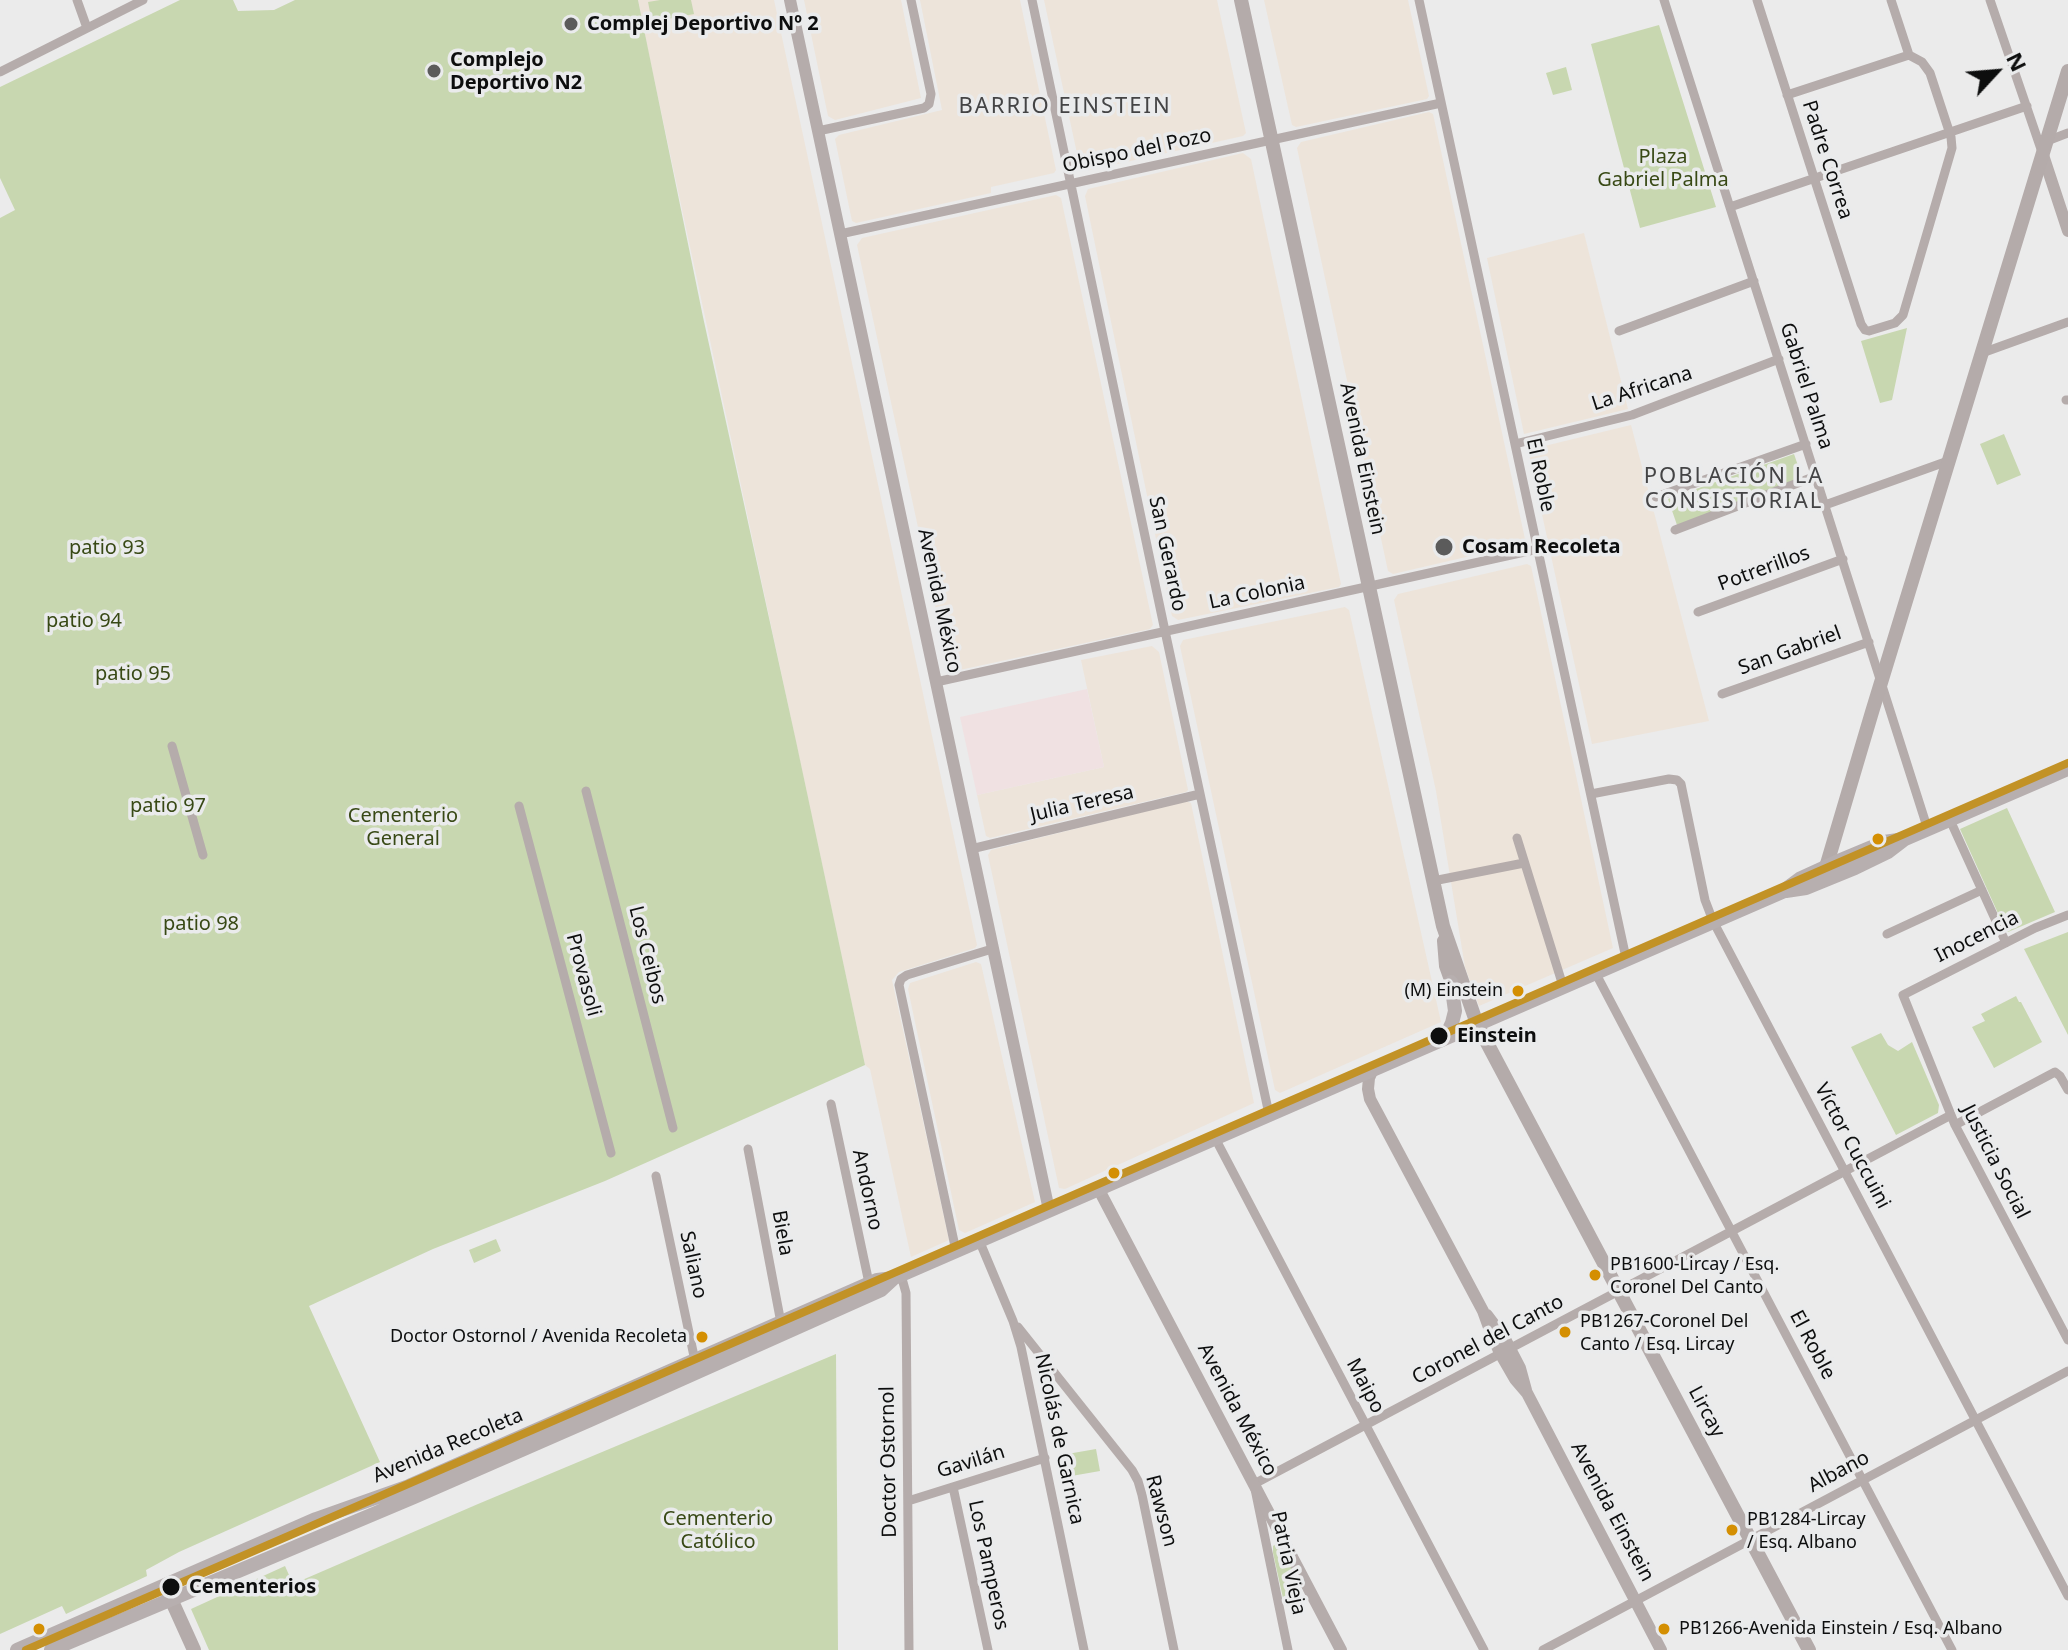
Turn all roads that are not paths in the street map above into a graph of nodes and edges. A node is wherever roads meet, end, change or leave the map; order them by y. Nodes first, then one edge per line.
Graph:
1 (77, 0) edge
2 (143, 0) edge
3 (790, 0) edge
4 (911, 0) edge
5 (1032, 0) edge
6 (1241, 0) edge
7 (1419, 0) edge
8 (1664, 0) edge
9 (1757, 0) edge
10 (1891, 0) edge
11 (1990, 0) edge
12 (87, 28) junction
13 (1909, 55) junction
14 (2068, 71) edge
15 (0, 72) edge
16 (1787, 95) junction
17 (1441, 103) junction
18 (2027, 106) junction
19 (818, 131) junction
20 (1949, 132) junction
21 (2068, 133) edge
22 (1272, 140) junction
23 (2045, 148) junction
24 (1814, 178) junction
25 (1071, 184) junction
26 (1730, 207) junction
27 (2068, 229) edge
28 (840, 234) junction
29 (1754, 281) junction
30 (2068, 322) edge
31 (1619, 331) dead end
32 (1982, 353) junction
33 (1779, 359) junction
34 (1515, 444) junction
35 (1806, 444) junction
36 (1948, 461) junction
37 (1816, 476) junction
38 (1656, 497) dead end
39 (1825, 505) junction
40 (1675, 530) dead end
41 (1538, 549) junction
42 (1843, 559) junction
43 (1370, 586) junction
44 (1698, 612) dead end
45 (1165, 631) junction
46 (1869, 642) junction
47 (1881, 680) junction
48 (936, 682) junction
49 (1722, 694) dead end
50 (172, 746) dead end
51 (2068, 769) edge
52 (586, 791) dead end
53 (1200, 794) junction
54 (1591, 794) junction
55 (519, 806) dead end
56 (1950, 820) junction
57 (1928, 830) junction
58 (1517, 838) dead end
59 (1905, 839) junction
60 (971, 849) junction
61 (203, 855) dead end
62 (1524, 863) junction
63 (1827, 865) junction
64 (1433, 881) junction
65 (1822, 882) junction
66 (1982, 890) junction
67 (1782, 892) junction
68 (2068, 915) edge
69 (1713, 921) junction
70 (1443, 926) junction
71 (1887, 934) dead end
72 (2006, 943) junction
73 (992, 949) junction
74 (1626, 958) junction
75 (1595, 972) junction
76 (1451, 982) junction
77 (1563, 986) junction
78 (1903, 995) joint
79 (1477, 1024) junction
80 (1445, 1038) junction
81 (1373, 1069) junction
82 (1343, 1082) junction
83 (2068, 1090) edge
84 (1370, 1099) junction
85 (831, 1104) dead end
86 (1269, 1114) junction
87 (1953, 1120) junction
88 (673, 1128) dead end
89 (1215, 1138) junction
90 (748, 1149) dead end
91 (611, 1153) dead end
92 (1844, 1171) junction
93 (656, 1176) dead end
94 (1098, 1188) junction
95 (1049, 1210) junction
96 (1732, 1232) junction
97 (979, 1240) junction
98 (956, 1251) junction
99 (897, 1276) junction
100 (869, 1283) junction
101 (1620, 1290) junction
102 (1013, 1321) junction
103 (781, 1323) junction
104 (2068, 1340) edge
105 (1505, 1350) junction
106 (695, 1361) junction
107 (1045, 1361) junction
108 (1026, 1370) junction
109 (2068, 1371) edge
110 (1976, 1420) junction
111 (1365, 1425) junction
112 (1045, 1458) junction
113 (1863, 1480) junction
114 (1254, 1484) junction
115 (953, 1487) junction
116 (908, 1501) junction
117 (1751, 1540) junction
118 (165, 1585) junction
119 (2068, 1596) edge
120 (171, 1600) junction
121 (1635, 1601) junction
122 (17, 1650) edge
123 (51, 1650) edge
124 (194, 1650) edge
125 (909, 1650) edge
126 (988, 1650) edge
127 (1084, 1650) edge
128 (1174, 1650) edge
129 (1288, 1650) edge
130 (1341, 1650) edge
131 (1484, 1650) edge
132 (1543, 1650) edge
133 (1661, 1650) edge
134 (1809, 1650) edge
135 (1952, 1650) edge

1 - 12 street
2 - 12 street
3 - 19 street, Avenida México
4 - 19 street
5 - 25 street, San Gerardo
6 - 22 main road, Avenida Einstein
7 - 17 street, El Roble
8 - 26 street, Gabriel Palma
9 - 16 street, Padre Correa
10 - 13 street
11 - 18 street
12 - 15 street
13 - 16 street
13 - 20 street
14 - 23 main road
16 - 24 street, Padre Correa
17 - 22 street, Obispo del Pozo
17 - 34 street, El Roble
18 - 20 street
18 - 23 street
19 - 28 street, Avenida México
20 - 24 street
20 - 24 street, Padre Correa
21 - 23 street
22 - 25 street, Obispo del Pozo
22 - 43 main road, Avenida Einstein
23 - 27 street
23 - 32 main road
24 - 26 street
25 - 28 street, Obispo del Pozo
25 - 45 street, San Gerardo
26 - 29 street, Gabriel Palma
28 - 48 street, Avenida México
29 - 31 street
29 - 33 street, Gabriel Palma
30 - 32 street
32 - 36 main road
33 - 34 street, La Africana
33 - 35 street, Gabriel Palma
34 - 41 street, El Roble
35 - 37 street, Gabriel Palma
35 - 38 street
36 - 39 street
36 - 47 main road
37 - 39 street, Gabriel Palma
37 - 40 street
39 - 42 street, Gabriel Palma
41 - 43 street, La Colonia
41 - 54 street, El Roble
42 - 44 street, Potrerillos
42 - 46 street, Gabriel Palma
43 - 45 street, La Colonia
43 - 64 main road, Avenida Einstein
45 - 48 street, La Colonia
45 - 53 street, San Gerardo
46 - 47 street, Gabriel Palma
46 - 49 street, San Gabriel
47 - 57 street, Gabriel Palma
47 - 63 main road
48 - 60 street, Avenida México
50 - 61 street
51 - 56 main road, Avenida Recoleta
52 - 88 street, Los Ceibos
53 - 60 street, Julia Teresa
53 - 86 street, San Gerardo
54 - 69 street, Víctor Cuccuini
54 - 74 street, El Roble
55 - 91 street, Provasoli
56 - 57 main road, Avenida Recoleta
56 - 66 street
57 - 59 main road, Avenida Recoleta
58 - 62 street
59 - 63 main road, Avenida Recoleta
59 - 65 main road, Avenida Recoleta
60 - 73 street, Avenida México
62 - 64 street
62 - 77 street
63 - 65 main road
63 - 67 main road, Avenida Recoleta
64 - 70 main road, Avenida Einstein
65 - 67 main road, Avenida Recoleta
66 - 71 street
66 - 72 street
67 - 69 main road, Avenida Recoleta
68 - 72 street, Inocencia
69 - 74 main road, Avenida Recoleta
69 - 92 street, Víctor Cuccuini
70 - 76 main road, Avenida Einstein
70 - 79 main road, Avenida Einstein
72 - 78 street, Inocencia
73 - 95 street, Avenida México
73 - 98 street
74 - 75 main road, Avenida Recoleta
75 - 77 main road, Avenida Recoleta
75 - 96 street, El Roble
76 - 79 main road, Avenida Einstein
76 - 80 main road
77 - 79 main road, Avenida Recoleta
78 - 87 street, Justicia Social
79 - 80 main road, Avenida Recoleta
79 - 101 main road, Lircay
80 - 81 main road, Avenida Recoleta
81 - 82 main road, Avenida Recoleta
81 - 84 street
82 - 84 street, Avenida Einstein
82 - 86 main road, Avenida Recoleta
83 - 87 street, Coronel del Canto
84 - 105 street, Avenida Einstein
85 - 100 street, Andorno
86 - 89 main road, Avenida Recoleta
87 - 92 street, Coronel del Canto
87 - 104 street, Justicia Social
89 - 94 main road, Avenida Recoleta
89 - 111 street, Maipo
90 - 103 street, Biela
92 - 96 street, Coronel del Canto
92 - 110 street, Víctor Cuccuini
93 - 106 street, Saliano
94 - 95 main road, Avenida Recoleta
94 - 114 street, Avenida México
95 - 97 main road, Avenida Recoleta
96 - 101 street, Coronel del Canto
96 - 113 street, El Roble
97 - 98 main road, Avenida Recoleta
97 - 102 street, Nicolás de Garnica
98 - 99 main road, Avenida Recoleta
99 - 100 main road, Avenida Recoleta
99 - 116 street, Doctor Ostornol
99 - 120 main road, Avenida Recoleta
100 - 103 main road, Avenida Recoleta
101 - 105 street, Coronel del Canto
101 - 117 main road, Lircay
102 - 107 street, Rawson
102 - 108 street, Nicolás de Garnica
103 - 106 main road, Avenida Recoleta
105 - 111 street, Coronel del Canto
105 - 121 street, Avenida Einstein
106 - 118 main road, Avenida Recoleta
107 - 108 street
107 - 128 street, Rawson
108 - 112 street, Nicolás de Garnica
109 - 110 street, Albano
110 - 113 street, Albano
110 - 119 street, Víctor Cuccuini
111 - 114 street, Coronel del Canto
111 - 131 street, Maipo
112 - 115 street, Gavilán
112 - 127 street, Nicolás de Garnica
113 - 117 street, Albano
113 - 135 street, El Roble
114 - 129 street, Patria Vieja
114 - 130 street, Avenida México
115 - 116 street, Gavilán
115 - 126 street, Los Pamperos
116 - 125 street, Doctor Ostornol
117 - 121 street, Albano
117 - 134 main road, Lircay
118 - 120 main road
118 - 122 main road, Avenida Recoleta
120 - 123 main road, Avenida Recoleta
120 - 124 main road
121 - 132 street, Albano
121 - 133 street, Avenida Einstein

